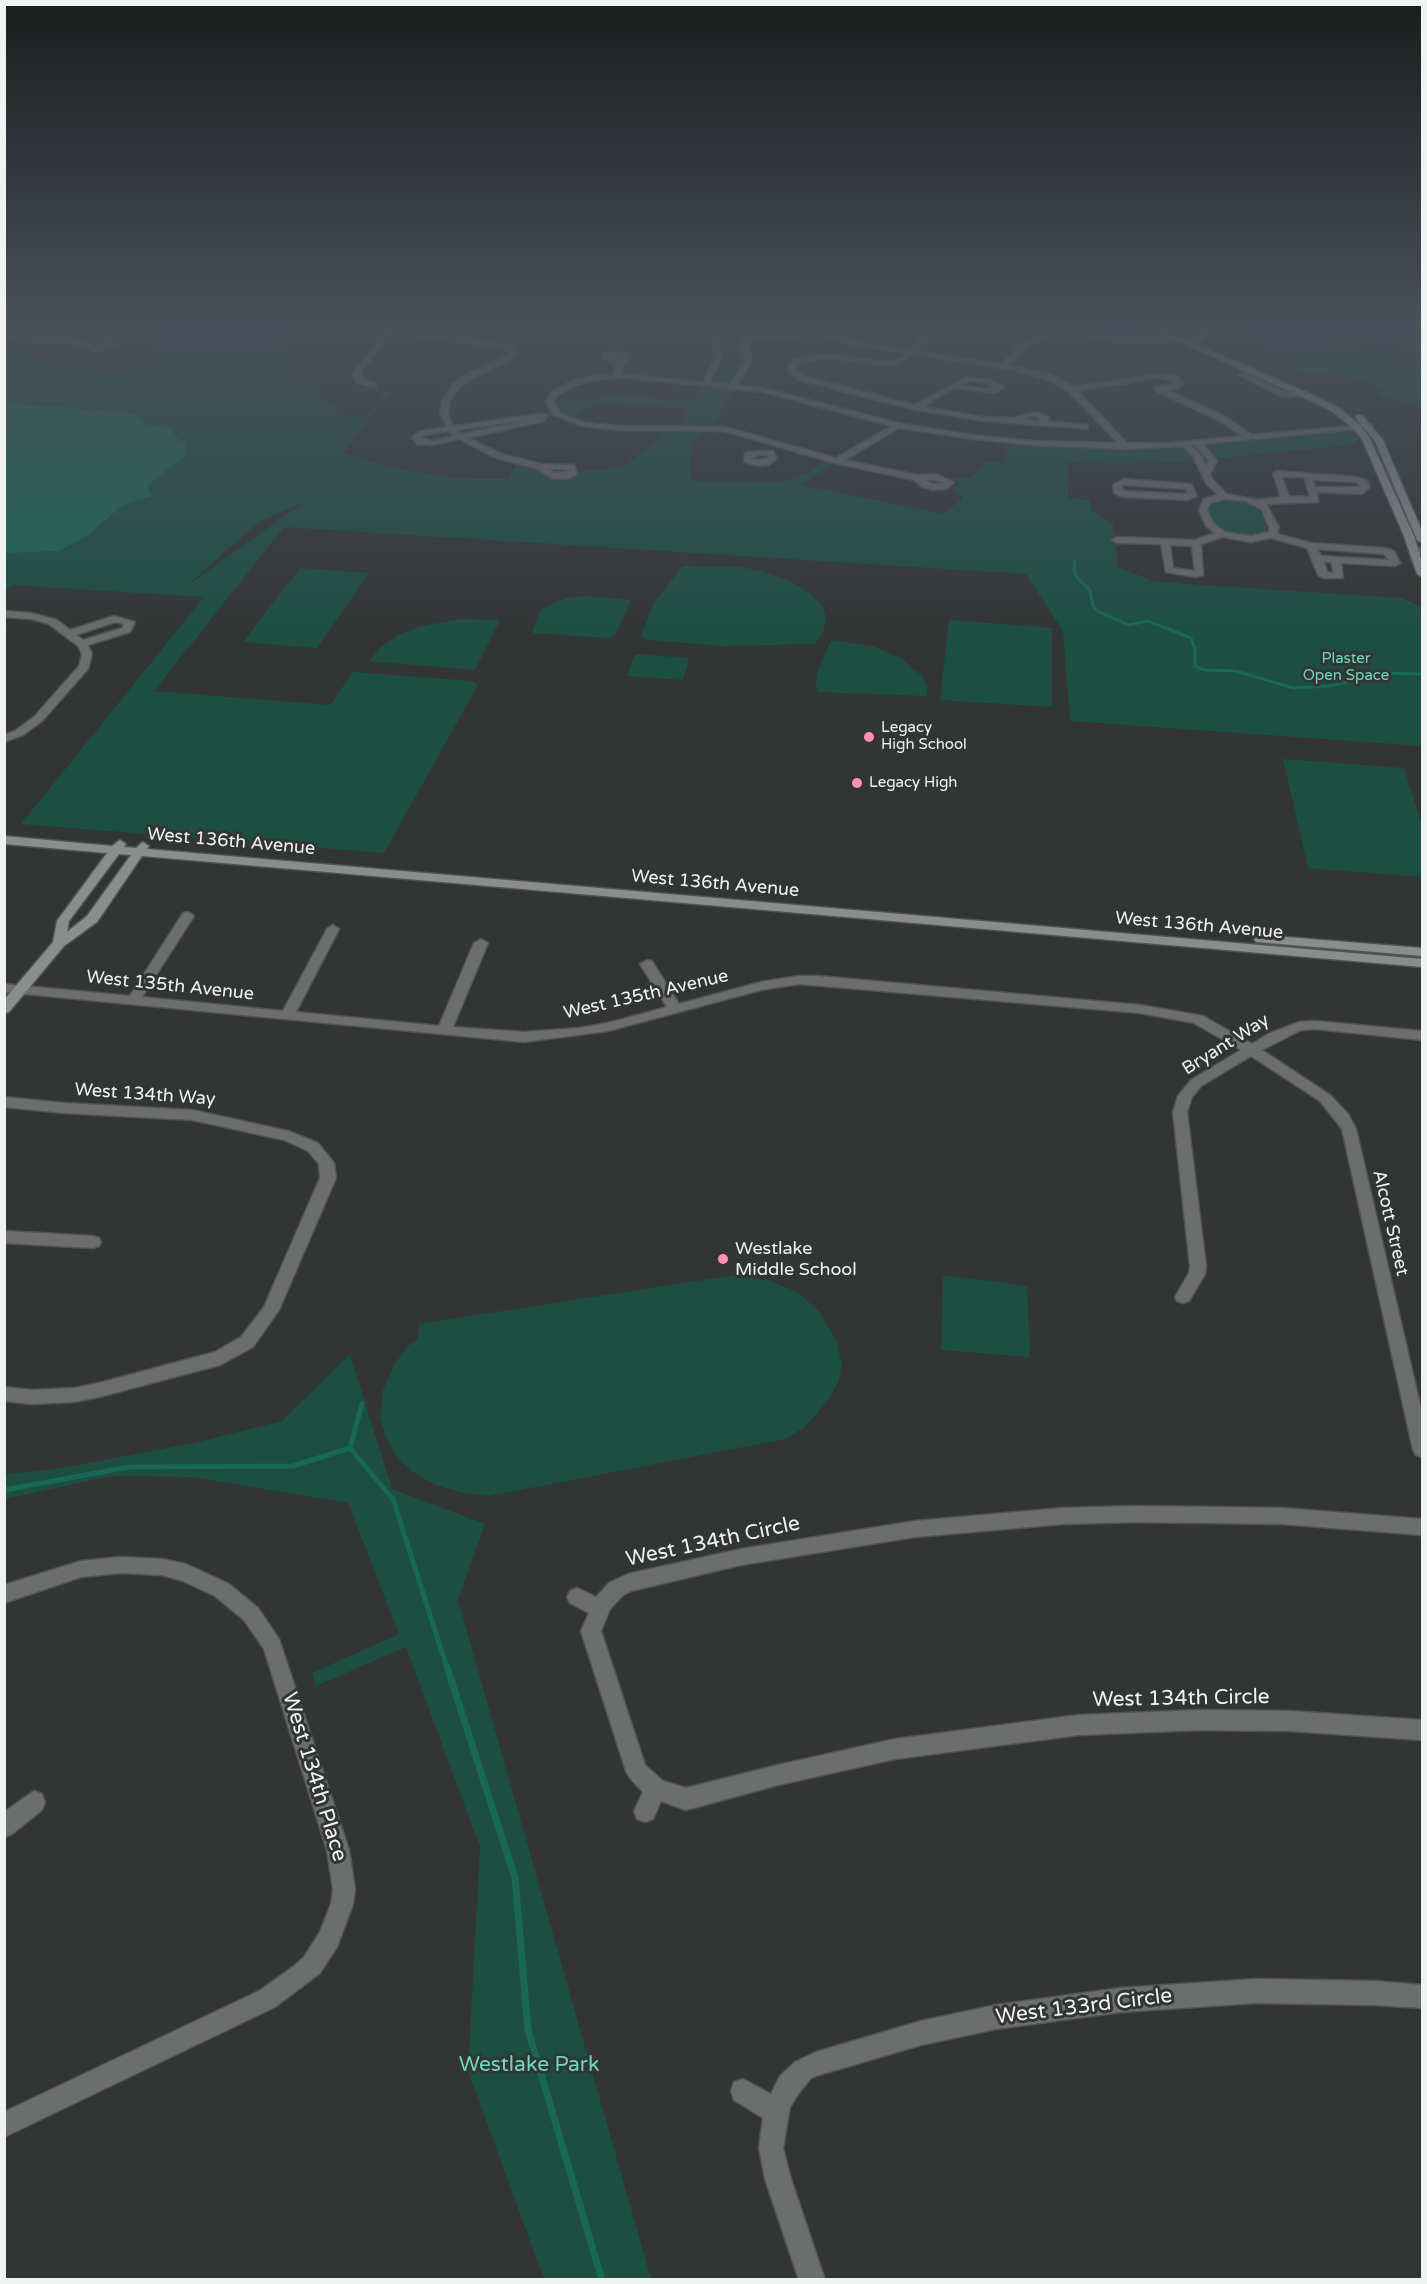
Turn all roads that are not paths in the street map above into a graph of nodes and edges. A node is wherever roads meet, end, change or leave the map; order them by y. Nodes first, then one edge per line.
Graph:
1 (425, 434) edge
2 (456, 434) edge
3 (472, 434) edge
4 (740, 434) edge
5 (883, 434) edge
6 (952, 434) edge
7 (975, 434) edge
8 (1113, 434) edge
9 (1245, 434) edge
10 (1294, 434) edge
11 (1362, 434) edge
12 (1374, 434) edge
13 (460, 437) junction
14 (973, 437) junction
15 (1252, 438) junction
16 (1185, 444) junction
17 (1198, 444) junction
18 (784, 445) junction
19 (1126, 447) junction
20 (770, 453) dead end
21 (837, 461) junction
22 (541, 467) dead end
23 (1207, 473) junction
24 (1308, 477) junction
25 (917, 478) dead end
26 (1141, 483) joint
27 (1312, 489) junction
28 (1224, 496) junction
29 (1286, 499) junction
30 (1257, 503) junction
31 (1222, 534) junction
32 (1270, 535) junction
33 (1117, 540) dead end
34 (1422, 540) edge
35 (1165, 543) junction
36 (1196, 543) junction
37 (1422, 545) edge
38 (1311, 546) junction
39 (1416, 549) edge
40 (1318, 559) junction
41 (1335, 560) junction
42 (1422, 574) edge
43 (4, 614) edge
44 (68, 633) junction
45 (82, 644) junction
46 (4, 739) edge
47 (4, 832) edge
48 (4, 840) edge
49 (118, 846) junction
50 (142, 848) junction
51 (661, 888) junction
52 (639, 895) junction
53 (188, 916) dead end
54 (333, 929) dead end
55 (1166, 936) junction
56 (59, 943) junction
57 (481, 944) dead end
58 (1422, 952) edge
59 (1422, 963) edge
60 (647, 964) dead end
61 (4, 988) edge
62 (20, 990) junction
63 (133, 1001) junction
64 (4, 1009) edge
65 (675, 1009) junction
66 (287, 1016) junction
67 (444, 1031) junction
68 (1422, 1035) edge
69 (1251, 1050) junction
70 (4, 1102) edge
71 (4, 1237) edge
72 (93, 1242) dead end
73 (1183, 1297) dead end
74 (4, 1394) edge
75 (1422, 1450) edge
76 (1422, 1527) edge
77 (4, 1594) edge
78 (577, 1597) dead end
79 (599, 1608) junction
80 (1422, 1731) edge
81 (656, 1789) junction
82 (34, 1802) dead end
83 (645, 1811) dead end
84 (4, 1826) edge
85 (1422, 1996) edge
86 (743, 2091) dead end
87 (776, 2112) junction
88 (4, 2125) edge
89 (812, 2280) edge

1 - 13 street
2 - 13 street
3 - 13 street
4 - 18 street
5 - 21 street
6 - 14 street
7 - 14 street
8 - 19 street
9 - 15 street
10 - 15 street
11 - 39 main road
12 - 34 main road
13 - 22 street
14 - 19 street
15 - 17 street
16 - 17 street
16 - 19 street
16 - 23 street
17 - 23 street
18 - 20 street
18 - 21 street
21 - 25 street
23 - 28 street
24 - 27 street
24 - 27 street
24 - 29 street
26 - 26 street
27 - 29 street
28 - 30 street
28 - 31 street
29 - 30 street
30 - 32 street
31 - 32 street
31 - 36 street
32 - 38 street
33 - 35 street
35 - 36 street
35 - 36 street
37 - 39 street
38 - 40 street
38 - 41 street
39 - 42 main road
40 - 41 street
40 - 41 street
43 - 44 street
44 - 45 street
44 - 45 street
45 - 46 street
47 - 49 main road, West 136th Avenue
48 - 49 main road, West 136th Avenue
49 - 50 main road, West 136th Avenue
49 - 56 main road
50 - 51 main road, West 136th Avenue
50 - 52 main road, West 136th Avenue
50 - 56 main road
51 - 52 main road
51 - 55 main road, West 136th Avenue
52 - 55 main road, West 136th Avenue
53 - 63 street
54 - 66 street
55 - 58 main road, West 136th Avenue
55 - 59 main road, West 136th Avenue
56 - 62 main road
57 - 67 street
60 - 65 street
61 - 62 street, West 135th Avenue
62 - 63 street, West 135th Avenue
62 - 64 main road
63 - 66 street, West 135th Avenue
65 - 67 street, West 135th Avenue
65 - 69 street, West 135th Avenue
66 - 67 street, West 135th Avenue
68 - 69 street, Bryant Way
69 - 73 street, Bryant Way
69 - 75 street, Alcott Street
70 - 74 street, West 134th Way
71 - 72 street
76 - 79 street, West 134th Circle
77 - 88 street, West 134th Place
78 - 79 street
79 - 81 street, West 134th Circle
80 - 81 street, West 134th Circle
81 - 83 street
82 - 84 street
85 - 87 street, West 133rd Circle
86 - 87 street
87 - 89 street, West 133rd Circle

